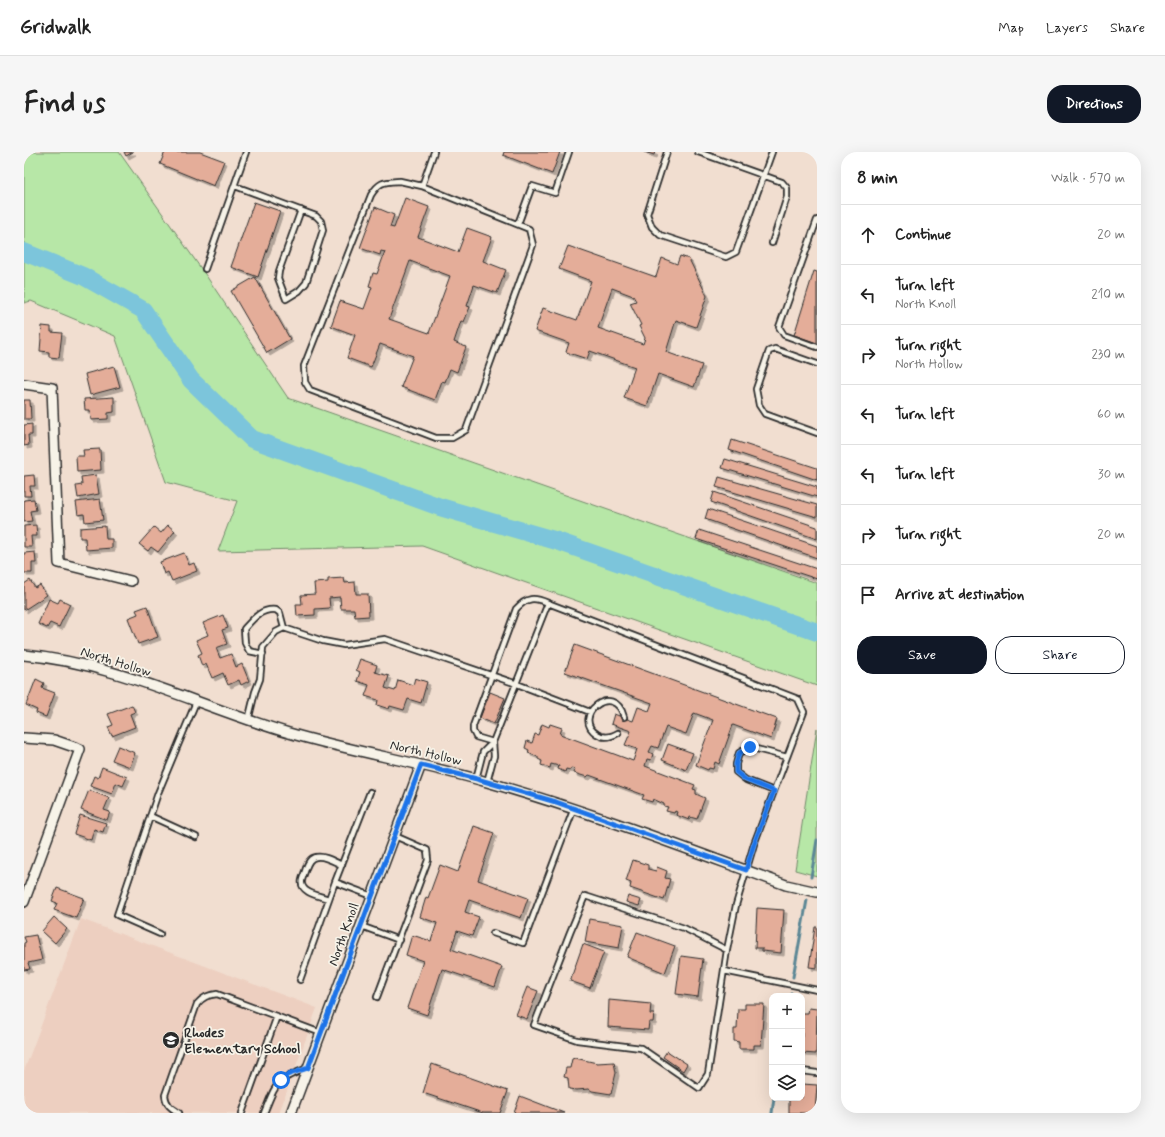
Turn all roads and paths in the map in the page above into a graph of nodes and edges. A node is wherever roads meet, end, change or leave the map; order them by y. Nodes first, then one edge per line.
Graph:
1 (246, 152) edge
2 (434, 152) edge
3 (569, 152) edge
4 (667, 152) edge
5 (698, 152) edge
6 (772, 152) edge
7 (764, 176) junction
8 (234, 186) junction
9 (422, 186) junction
10 (301, 210) junction
11 (817, 220) edge
12 (518, 224) junction
13 (772, 242) dead end
14 (206, 268) dead end
15 (817, 347) edge
16 (817, 364) edge
17 (24, 384) edge
18 (817, 433) edge
19 (131, 581) dead end
20 (548, 604) junction
21 (284, 628) junction
22 (262, 654) junction
23 (24, 655) edge
24 (492, 676) junction
25 (517, 684) junction
26 (196, 702) junction
27 (590, 712) junction
28 (624, 717) dead end
29 (248, 721) junction
30 (618, 733) dead end
31 (24, 738) edge
32 (493, 742) junction
33 (787, 757) junction
34 (421, 765) junction
35 (476, 779) junction
36 (486, 782) junction
37 (774, 791) junction
38 (370, 792) dead end
39 (574, 808) junction
40 (150, 816) junction
41 (394, 836) junction
42 (196, 838) dead end
43 (342, 865) junction
44 (746, 870) junction
45 (335, 882) junction
46 (817, 892) edge
47 (372, 896) junction
48 (329, 899) junction
49 (24, 902) edge
50 (361, 926) junction
51 (493, 933) dead end
52 (160, 934) dead end
53 (398, 940) junction
54 (727, 950) junction
55 (724, 971) junction
56 (300, 980) dead end
57 (817, 990) edge
58 (378, 996) dead end
59 (277, 1016) junction
60 (321, 1033) junction
61 (308, 1068) junction
62 (805, 1071) edge
63 (817, 1073) edge
64 (178, 1113) edge
65 (242, 1113) edge
66 (264, 1113) edge
67 (291, 1113) edge

1 - 8 lane
2 - 9 lane
3 - 12 lane
4 - 7 lane
5 - 7 lane
6 - 7 lane
7 - 13 lane
8 - 10 lane
8 - 14 lane
9 - 12 lane
9 - 12 lane
10 - 10 lane
11 - 15 lane
16 - 18 lane
17 - 19 street
20 - 24 lane
20 - 25 lane
20 - 33 lane
21 - 22 lane
21 - 22 lane
21 - 24 lane
22 - 29 lane
23 - 26 street, North Hollow
24 - 25 lane
24 - 32 lane
25 - 27 lane
25 - 32 lane
26 - 29 street, North Hollow
26 - 40 lane
27 - 28 lane
27 - 30 lane
29 - 34 street, North Hollow
31 - 49 street
32 - 35 lane
32 - 36 lane
33 - 37 lane
33 - 37 lane
34 - 35 street, North Hollow
34 - 41 street, North Knoll
35 - 36 street, North Hollow
36 - 39 street, North Hollow
37 - 44 lane
38 - 43 lane
39 - 44 street, North Hollow
39 - 51 lane
40 - 42 lane
40 - 52 lane
41 - 47 street, North Knoll
41 - 53 lane
43 - 45 lane
43 - 48 lane
44 - 46 street, North Hollow
44 - 54 lane
45 - 47 lane
45 - 48 lane
47 - 50 street, North Knoll
48 - 56 lane
50 - 53 lane
50 - 60 street, North Knoll
53 - 58 lane
54 - 55 lane
54 - 55 lane
55 - 57 lane
59 - 60 lane
59 - 64 lane
59 - 65 lane
60 - 61 street, North Knoll
61 - 66 lane
61 - 67 street, North Knoll
62 - 63 lane

